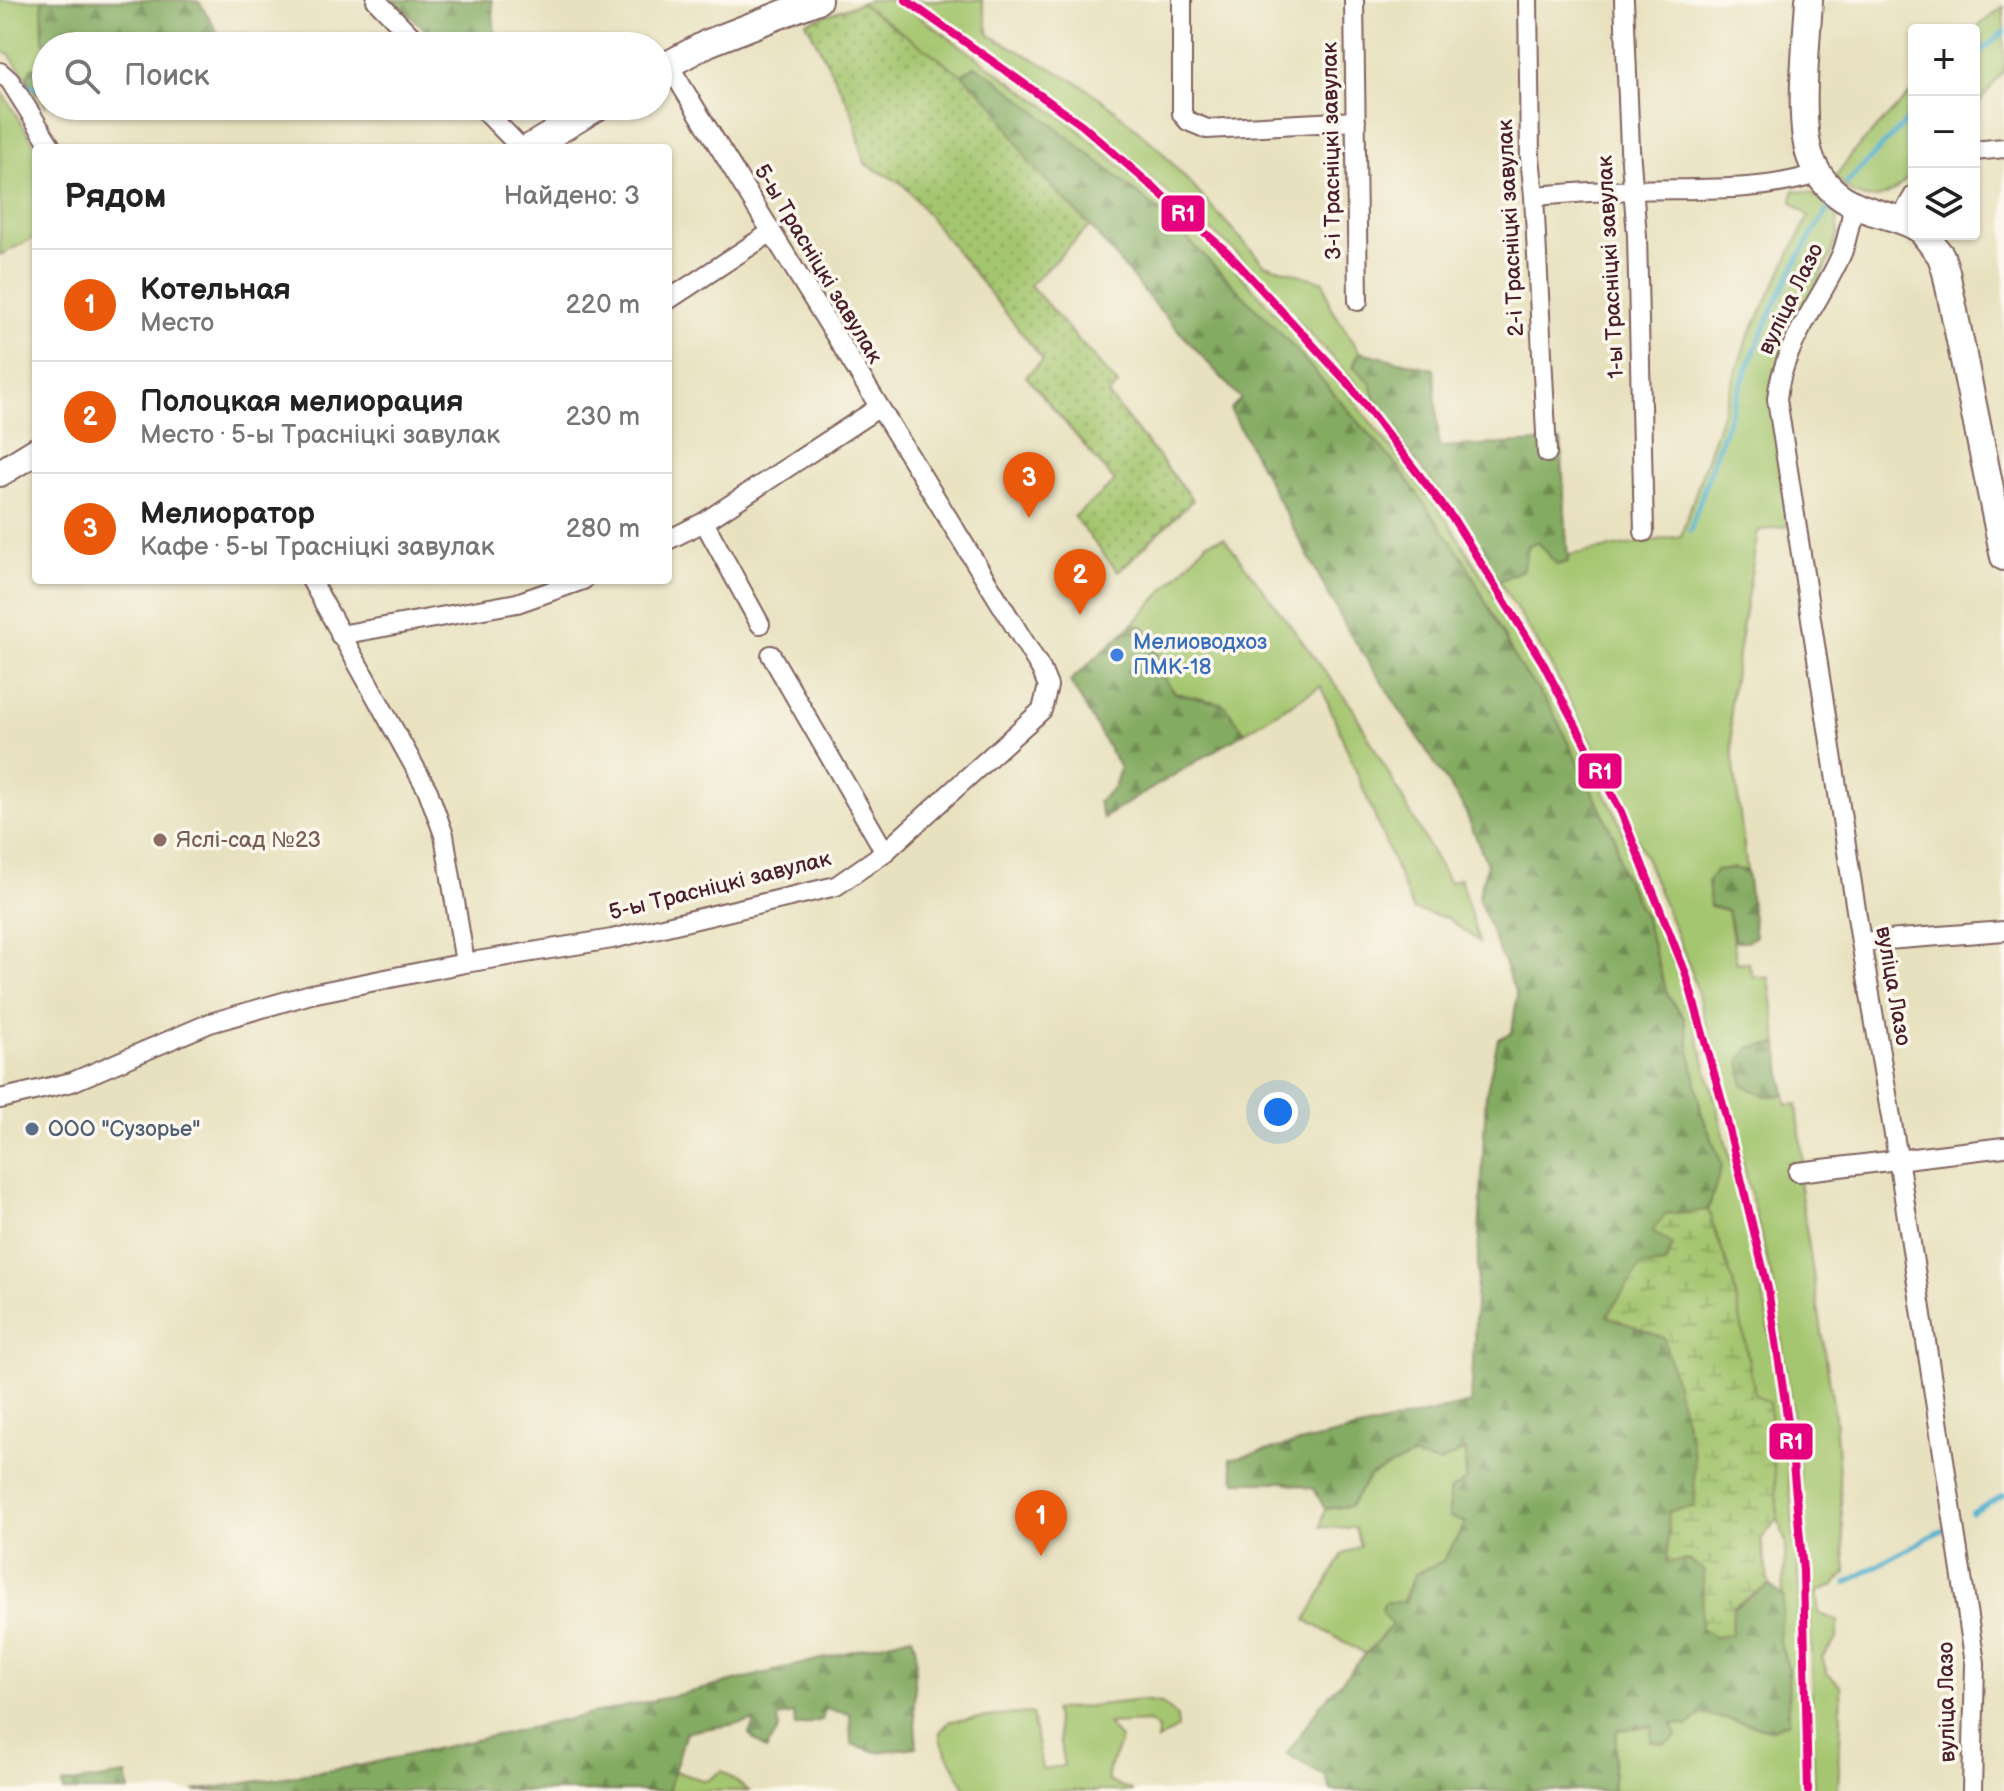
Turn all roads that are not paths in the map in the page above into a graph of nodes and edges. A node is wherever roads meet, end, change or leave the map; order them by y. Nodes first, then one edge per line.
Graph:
1 (376, 0) edge
2 (818, 0) edge
3 (1182, 0) edge
4 (1354, 0) edge
5 (1528, 0) edge
6 (1624, 0) edge
7 (1809, 0) edge
8 (407, 32) edge
9 (672, 62) edge
10 (0, 72) edge
11 (672, 81) edge
12 (32, 116) edge
13 (34, 120) edge
14 (494, 120) edge
15 (576, 120) edge
16 (1356, 121) junction
17 (49, 144) edge
18 (517, 144) edge
19 (536, 144) edge
20 (2004, 148) edge
21 (1980, 150) edge
22 (1817, 174) junction
23 (1634, 190) junction
24 (1534, 196) junction
25 (1854, 205) junction
26 (1907, 222) edge
27 (770, 233) junction
28 (1929, 240) edge
29 (672, 297) edge
30 (1358, 301) dead end
31 (878, 408) junction
32 (32, 453) edge
33 (1547, 453) dead end
34 (0, 473) edge
35 (704, 522) junction
36 (1644, 532) dead end
37 (672, 538) edge
38 (2003, 551) edge
39 (313, 584) edge
40 (572, 584) edge
41 (760, 624) dead end
42 (340, 635) junction
43 (771, 655) dead end
44 (885, 852) junction
45 (2004, 931) edge
46 (1861, 942) junction
47 (465, 963) junction
48 (0, 1099) edge
49 (2004, 1147) edge
50 (1898, 1158) junction
51 (1798, 1172) dead end
52 (1972, 1791) edge

1 - 8 street
2 - 9 street
3 - 16 street
4 - 16 street, 3-і Трасніцкі завулак
5 - 24 street, 2-і Трасніцкі завулак
6 - 23 street, 1-ы Трасніцкі завулак
7 - 22 street
10 - 12 street
11 - 27 street, 5-ы Трасніцкі завулак
13 - 17 street
14 - 18 street
15 - 19 street
16 - 30 street, 3-і Трасніцкі завулак
20 - 21 street
22 - 23 street
22 - 25 street
23 - 24 street
23 - 36 street, 1-ы Трасніцкі завулак
24 - 33 street, 2-і Трасніцкі завулак
25 - 26 street
25 - 46 street, вуліца Лазо
27 - 29 street
27 - 31 street, 5-ы Трасніцкі завулак
28 - 38 street
31 - 35 street
31 - 44 street, 5-ы Трасніцкі завулак
32 - 34 street
35 - 37 street
35 - 41 street
39 - 42 street
40 - 42 street
42 - 47 street
43 - 44 street
44 - 47 street, 5-ы Трасніцкі завулак
45 - 46 street
46 - 50 street, вуліца Лазо
47 - 48 street, 5-ы Трасніцкі завулак
49 - 50 street
50 - 51 street
50 - 52 street, вуліца Лазо

